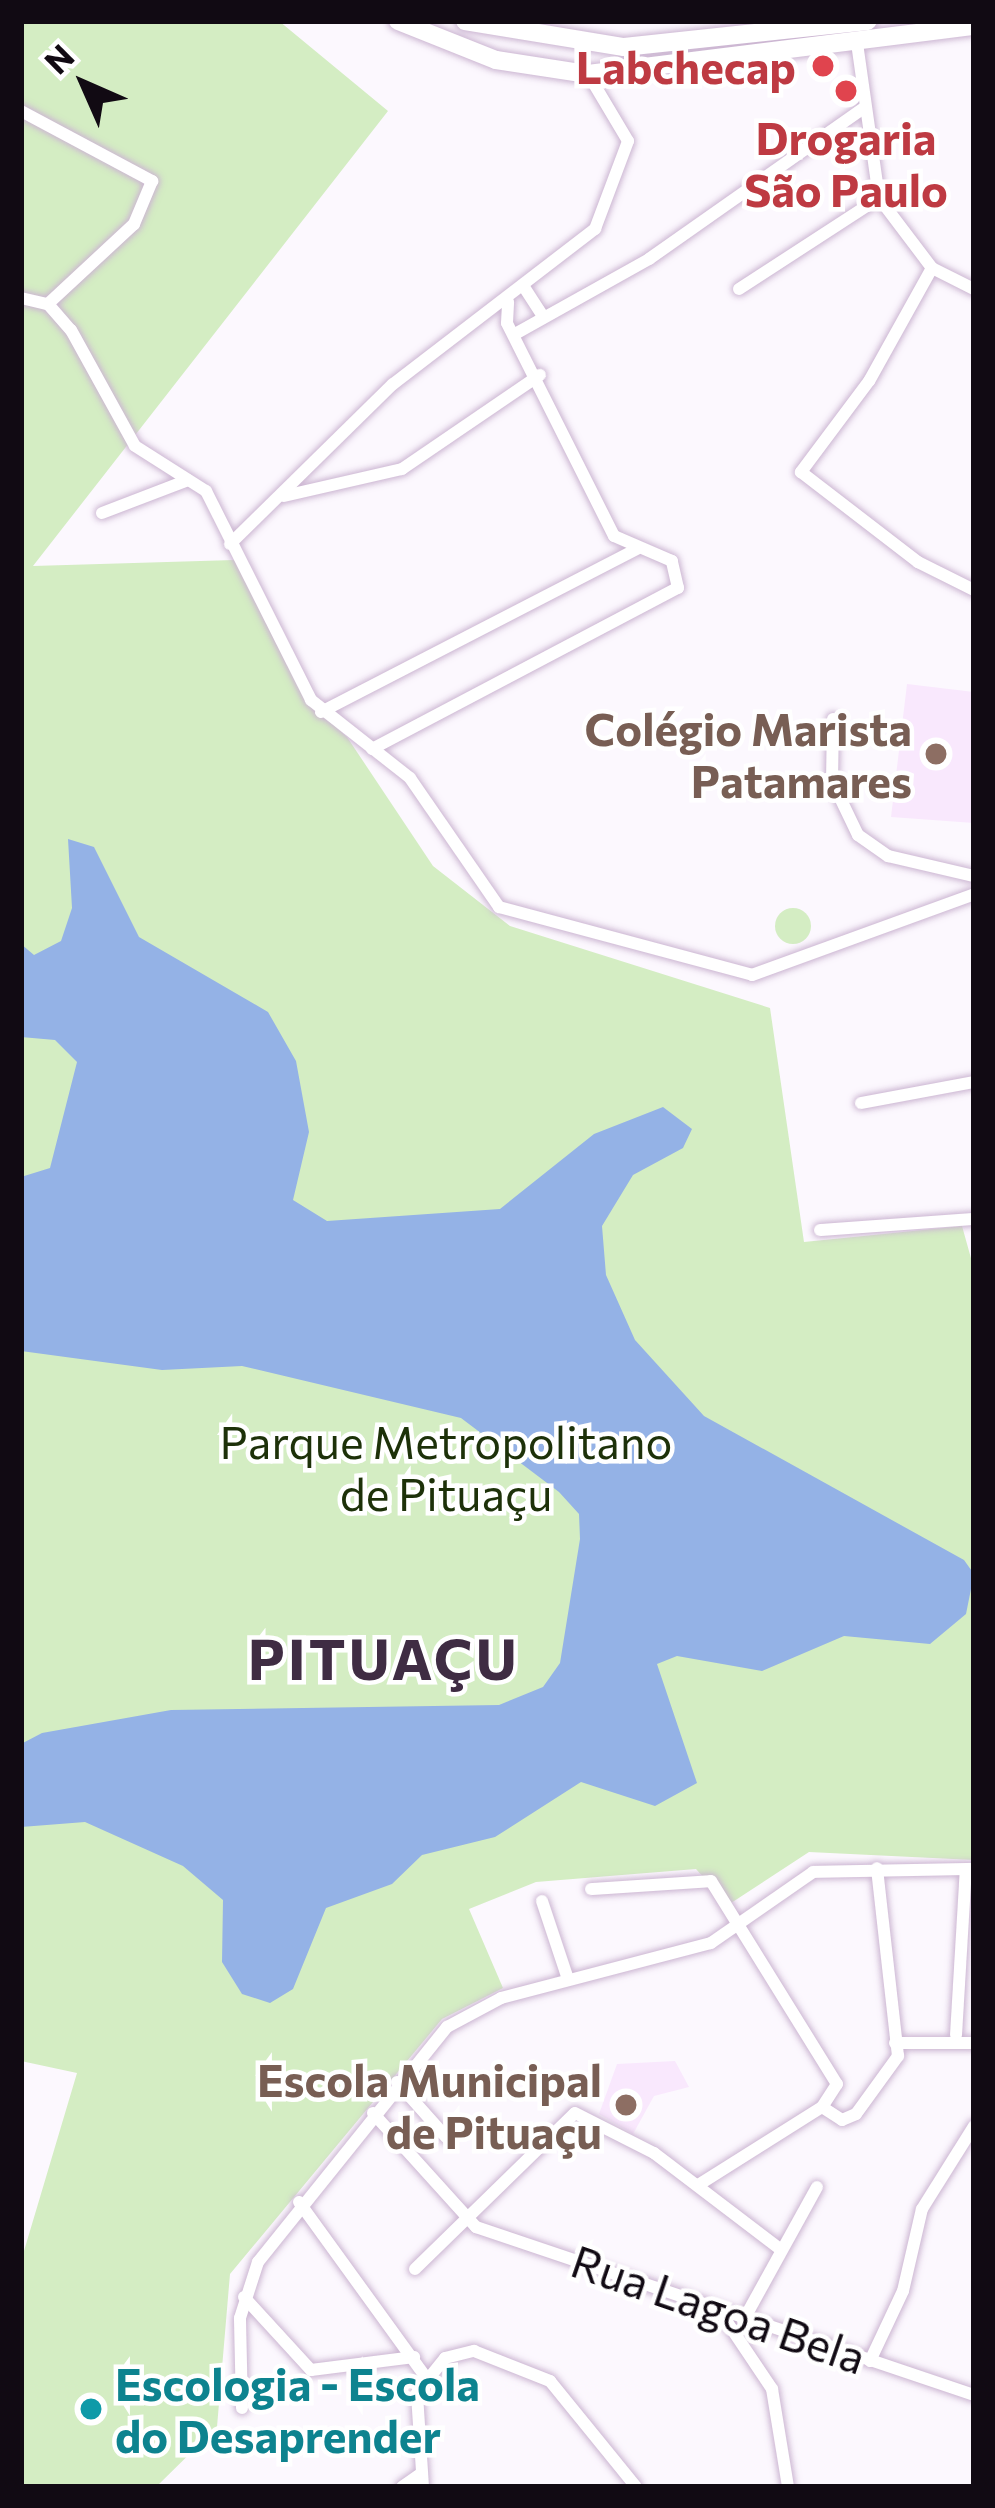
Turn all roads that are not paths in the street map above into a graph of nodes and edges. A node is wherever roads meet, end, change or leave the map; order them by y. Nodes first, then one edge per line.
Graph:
1 (398, 21) edge
2 (465, 21) edge
3 (868, 21) edge
4 (974, 26) edge
5 (856, 43) junction
6 (588, 74) junction
7 (866, 107) junction
8 (21, 111) edge
9 (879, 197) junction
10 (932, 268) junction
11 (524, 287) junction
12 (739, 289) dead end
13 (974, 290) edge
14 (21, 298) edge
15 (508, 302) junction
16 (48, 304) junction
17 (542, 315) junction
18 (515, 334) junction
19 (540, 374) junction
20 (188, 480) junction
21 (278, 498) junction
22 (102, 513) dead end
23 (230, 544) junction
24 (638, 549) junction
25 (974, 590) edge
26 (321, 712) junction
27 (832, 719) dead end
28 (372, 749) junction
29 (974, 876) edge
30 (974, 894) edge
31 (974, 1082) edge
32 (861, 1103) dead end
33 (974, 1219) edge
34 (820, 1230) dead end
35 (877, 1868) junction
36 (970, 1869) edge
37 (591, 1889) dead end
38 (542, 1901) dead end
39 (740, 1924) junction
40 (568, 1979) junction
41 (956, 2035) junction
42 (974, 2043) edge
43 (896, 2050) junction
44 (397, 2082) junction
45 (822, 2107) junction
46 (373, 2113) junction
47 (974, 2126) edge
48 (446, 2138) dead end
49 (698, 2185) junction
50 (817, 2187) dead end
51 (299, 2202) junction
52 (466, 2219) junction
53 (780, 2249) junction
54 (416, 2269) dead end
55 (244, 2297) junction
56 (721, 2313) junction
57 (746, 2316) junction
58 (737, 2333) junction
59 (414, 2357) junction
60 (870, 2361) junction
61 (425, 2377) junction
62 (974, 2395) edge
63 (242, 2408) dead end
64 (624, 2470) junction
65 (421, 2481) edge
66 (402, 2487) edge
67 (624, 2487) edge
68 (636, 2487) edge
69 (788, 2487) edge

1 - 6 main road
2 - 3 main road
4 - 5 main road
5 - 6 main road
5 - 7 street
6 - 11 street
7 - 9 street
7 - 17 street
8 - 16 street
9 - 10 street
9 - 12 street
10 - 13 street
10 - 25 street
11 - 15 street
11 - 17 street
14 - 16 street
15 - 18 street
15 - 21 street
16 - 20 street
17 - 18 street
18 - 19 street
19 - 21 street
19 - 24 street
20 - 22 street
20 - 23 street
21 - 23 street
23 - 26 street
24 - 26 street
24 - 28 street
26 - 28 street
27 - 29 street
28 - 30 street
31 - 32 street
33 - 34 street
35 - 36 street
35 - 39 street
35 - 43 street
36 - 41 street
37 - 39 street
38 - 40 street
39 - 40 street
39 - 45 street
40 - 44 street
41 - 42 street
41 - 43 street
43 - 45 street
44 - 46 street
44 - 48 street
45 - 49 street
46 - 51 street
46 - 52 street
47 - 60 street
49 - 52 street
49 - 53 street
50 - 53 street
51 - 55 street
51 - 59 street
52 - 54 street
52 - 56 street, Rua Lagoa Bela
53 - 57 street
55 - 59 street
55 - 63 street
56 - 57 street, Rua Lagoa Bela
56 - 58 street
57 - 58 street
57 - 60 street, Rua Lagoa Bela
58 - 69 street
59 - 61 street
60 - 62 street, Rua Lagoa Bela
61 - 64 street
61 - 65 street
64 - 67 street
64 - 68 street
65 - 66 street

